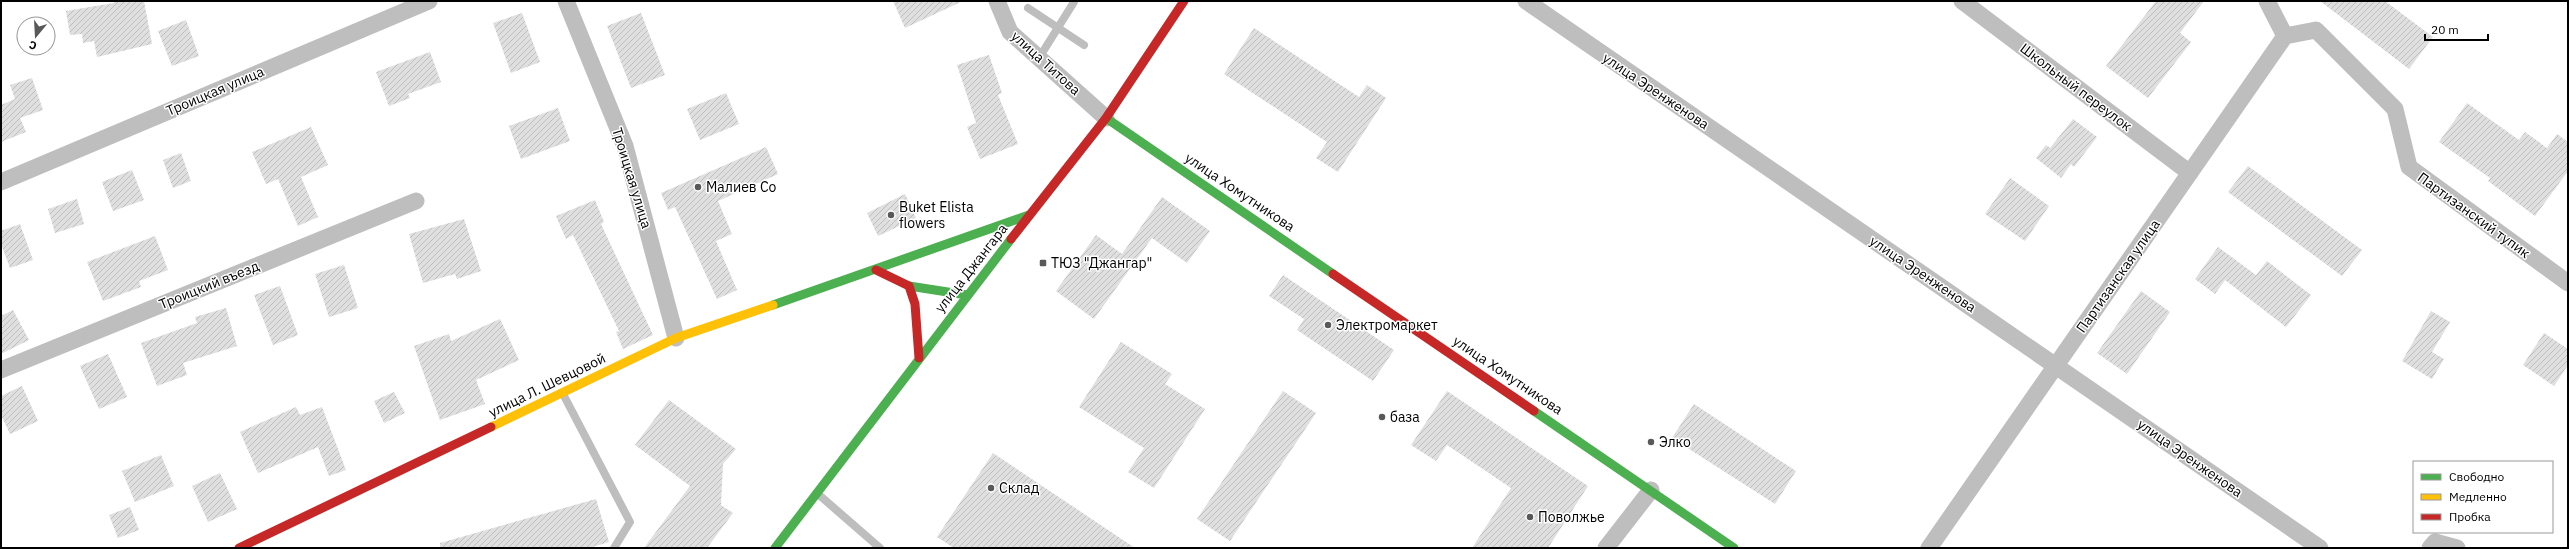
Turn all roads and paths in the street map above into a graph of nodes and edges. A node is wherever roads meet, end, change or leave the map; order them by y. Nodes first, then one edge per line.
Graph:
1 (429, 1) edge
2 (566, 1) edge
3 (997, 1) edge
4 (1184, 1) edge
5 (1526, 1) edge
6 (1962, 1) edge
7 (2267, 1) edge
8 (1074, 2) dead end
9 (1028, 8) dead end
10 (1058, 28) junction
11 (2285, 36) junction
12 (1084, 45) dead end
13 (1039, 58) junction
14 (1106, 118) junction
15 (2190, 173) junction
16 (1, 182) edge
17 (416, 201) dead end
18 (1029, 215) junction
19 (876, 270) junction
20 (2568, 283) edge
21 (909, 286) junction
22 (967, 295) junction
23 (676, 338) junction
24 (919, 358) junction
25 (2055, 364) junction
26 (1, 370) edge
27 (562, 393) junction
28 (1651, 490) junction
29 (817, 493) junction
30 (239, 548) edge
31 (614, 548) edge
32 (775, 548) edge
33 (880, 548) edge
34 (1606, 548) edge
35 (1734, 548) edge
36 (1929, 548) edge
37 (2320, 548) edge
38 (2430, 548) edge
39 (2457, 548) edge

1 - 16 street, Троицкая улица
2 - 23 street, Троицкая улица
3 - 13 street, улица Титова
4 - 14 street, улица Джангара
5 - 25 street, улица Эренженова
6 - 15 street, Школьный переулок
7 - 11 street
8 - 10 lane
9 - 10 lane
10 - 12 lane
10 - 13 lane
11 - 15 street, Партизанская улица
11 - 20 street, Партизанский тупик
13 - 14 street, улица Титова
14 - 18 street, улица Джангара
14 - 28 street, улица Хомутникова
15 - 25 street, Партизанская улица
17 - 26 street, Троицкий въезд
18 - 19 street, улица Л. Шевцовой
18 - 22 street, улица Джангара
19 - 21 street
19 - 23 street, улица Л. Шевцовой
21 - 22 street
21 - 24 street
22 - 24 street, улица Джангара
23 - 27 street, улица Л. Шевцовой
24 - 29 street, улица Джангара
25 - 36 street, Партизанская улица
25 - 37 street, улица Эренженова
27 - 30 street, улица Л. Шевцовой
27 - 31 lane
28 - 34 street
28 - 35 street, улица Хомутникова
29 - 32 street, улица Джангара
29 - 33 lane
38 - 39 street

